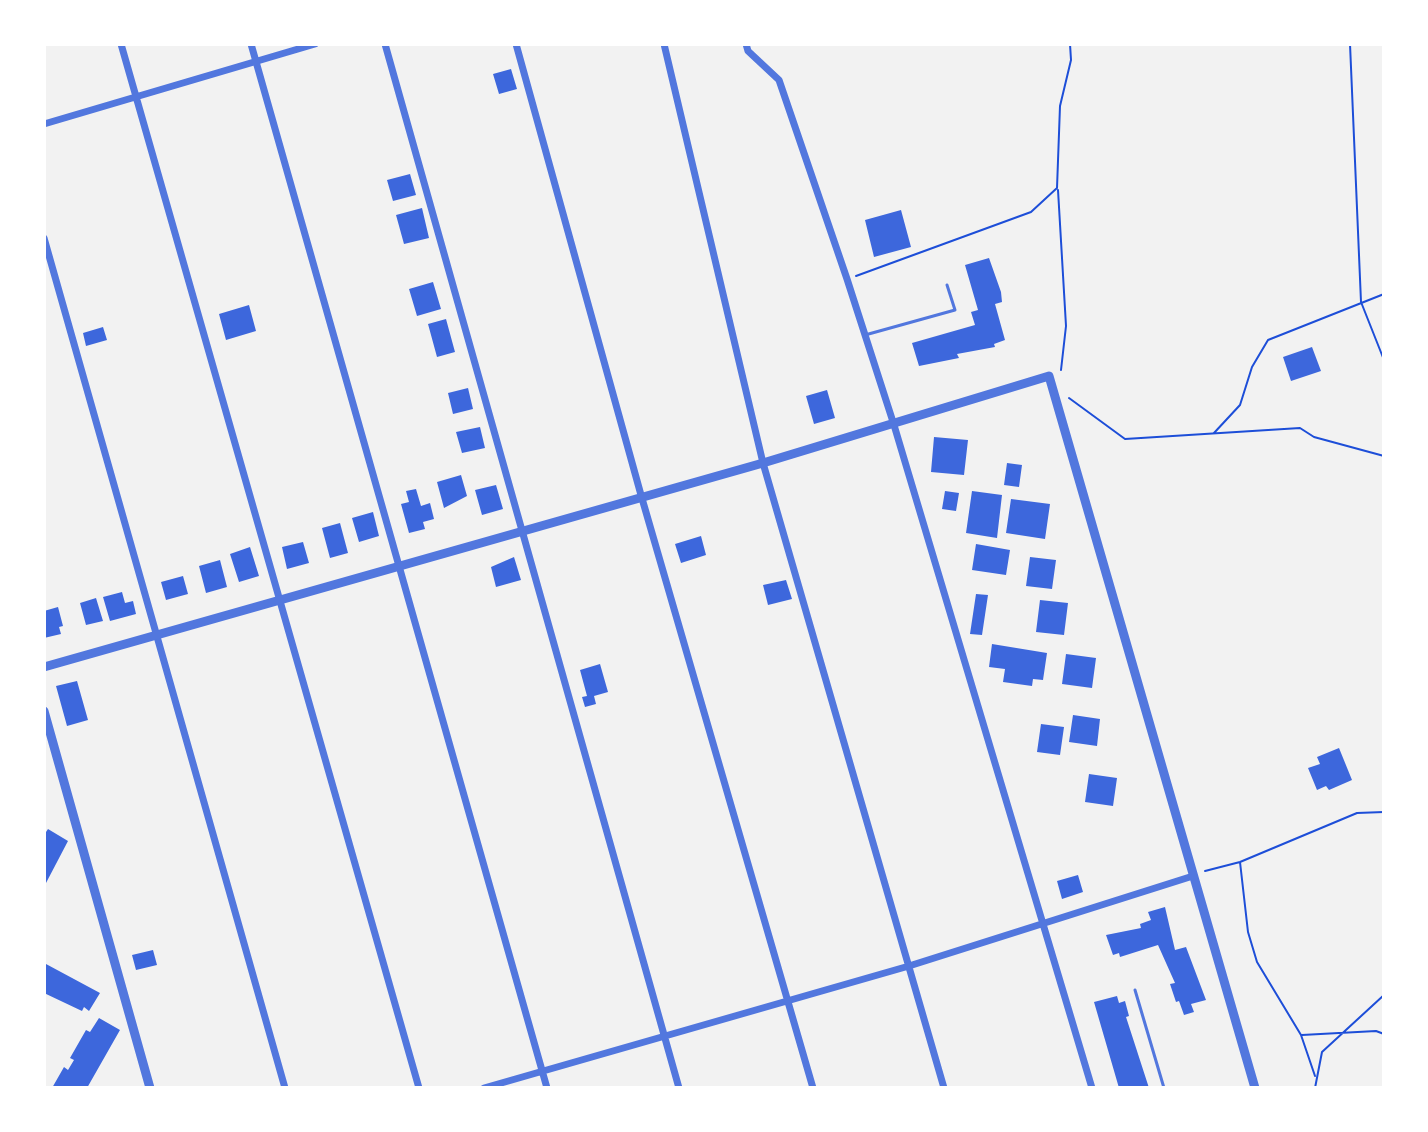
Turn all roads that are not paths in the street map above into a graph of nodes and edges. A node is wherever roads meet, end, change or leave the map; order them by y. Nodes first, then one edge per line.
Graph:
1 (121, 44) edge
2 (251, 44) edge
3 (315, 44) edge
4 (385, 44) edge
5 (516, 44) edge
6 (664, 44) edge
7 (746, 44) edge
8 (255, 61) junction
9 (136, 96) junction
10 (44, 124) edge
11 (44, 238) edge
12 (947, 285) dead end
13 (865, 335) junction
14 (894, 425) junction
15 (763, 463) junction
16 (641, 495) junction
17 (521, 532) junction
18 (399, 567) junction
19 (278, 601) junction
20 (154, 635) junction
21 (44, 667) edge
22 (44, 711) edge
23 (1193, 876) junction
24 (1040, 924) junction
25 (909, 966) junction
26 (1135, 990) dead end
27 (787, 999) junction
28 (664, 1036) junction
29 (542, 1072) junction
30 (150, 1088) edge
31 (285, 1088) edge
32 (419, 1088) edge
33 (484, 1088) edge
34 (547, 1088) edge
35 (679, 1088) edge
36 (813, 1088) edge
37 (944, 1088) edge
38 (1092, 1088) edge
39 (1164, 1088) edge
40 (1255, 1088) edge

1 - 9 street
2 - 8 street
3 - 8 street
4 - 17 street
5 - 16 street
6 - 15 street
7 - 13 street
8 - 9 street
8 - 18 street
9 - 10 street
9 - 19 street
11 - 20 street
12 - 13 lane
13 - 14 street
14 - 15 street
14 - 23 street
14 - 24 street
15 - 16 street
15 - 25 street
16 - 17 street
16 - 27 street
17 - 18 street
17 - 28 street
18 - 19 street
18 - 29 street
19 - 20 street
19 - 32 street
20 - 21 street
20 - 31 street
22 - 30 street
23 - 24 street
23 - 40 street
24 - 25 street
24 - 38 street
25 - 27 street
25 - 37 street
26 - 39 lane
27 - 28 street
27 - 36 street
28 - 29 street
28 - 35 street
29 - 33 street
29 - 34 street

